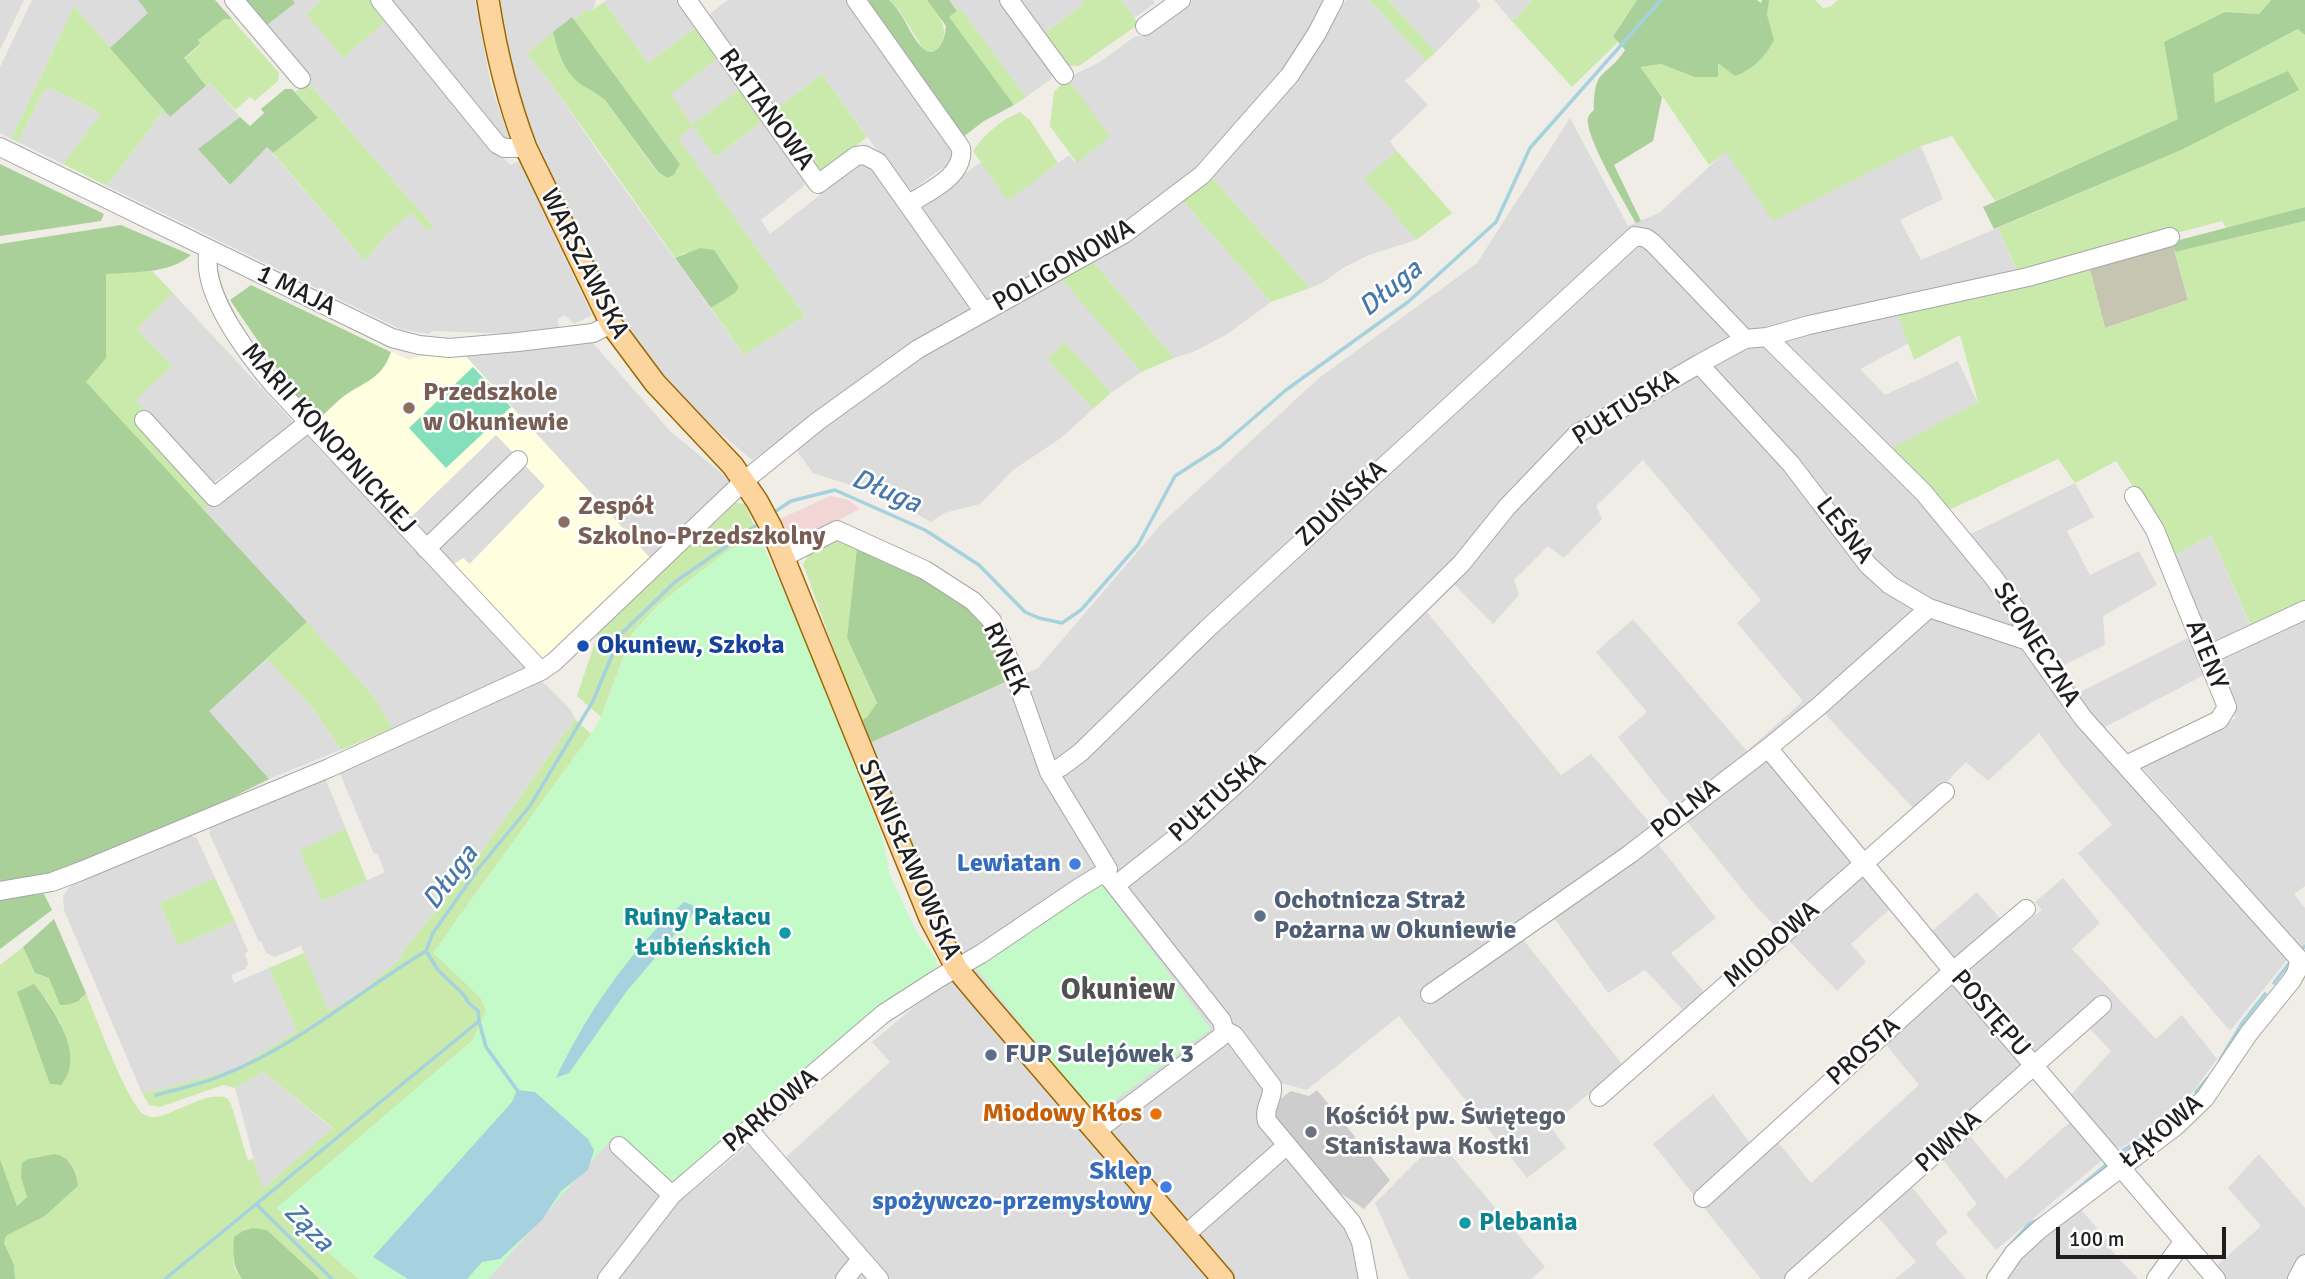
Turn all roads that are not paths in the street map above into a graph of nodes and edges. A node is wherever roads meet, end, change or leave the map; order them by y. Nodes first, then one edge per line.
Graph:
1 (234, 0) edge
2 (380, 0) edge
3 (488, 0) edge
4 (687, 0) edge
5 (856, 0) edge
6 (1009, 0) edge
7 (1181, 0) edge
8 (1334, 0) edge
9 (1145, 26) dead end
10 (1064, 75) dead end
11 (301, 79) dead end
12 (0, 147) edge
13 (526, 148) junction
14 (909, 204) junction
15 (2170, 237) dead end
16 (209, 250) junction
17 (984, 312) junction
18 (611, 324) junction
19 (1767, 337) junction
20 (1745, 339) junction
21 (1699, 363) junction
22 (144, 420) dead end
23 (309, 422) junction
24 (518, 460) dead end
25 (744, 481) junction
26 (2134, 496) dead end
27 (771, 527) joint
28 (426, 549) junction
29 (784, 557) junction
30 (1929, 608) junction
31 (2305, 610) edge
32 (2028, 641) junction
33 (2207, 656) junction
34 (541, 671) junction
35 (1768, 748) junction
36 (2126, 765) junction
37 (1049, 772) junction
38 (1945, 792) dead end
39 (1864, 864) junction
40 (1111, 879) junction
41 (0, 891) edge
42 (2026, 909) dead end
43 (2299, 959) joint
44 (957, 968) junction
45 (1953, 971) junction
46 (1430, 994) dead end
47 (2102, 1005) dead end
48 (1224, 1030) junction
49 (2035, 1066) junction
50 (1599, 1097) dead end
51 (749, 1130) junction
52 (1095, 1132) junction
53 (619, 1146) dead end
54 (1286, 1146) junction
55 (2121, 1167) junction
56 (672, 1195) junction
57 (1703, 1198) dead end
58 (1185, 1235) junction
59 (2183, 1242) junction
60 (861, 1259) junction
61 (2305, 1264) edge
62 (607, 1279) edge
63 (845, 1279) edge
64 (879, 1279) edge
65 (1223, 1279) edge
66 (1368, 1279) edge
67 (1794, 1279) edge
68 (1996, 1279) edge
69 (2156, 1279) edge
70 (2216, 1279) edge
71 (2297, 1279) edge

1 - 11 street
2 - 13 street
3 - 13 main road, WARSZAWSKA
4 - 14 street, RATTANOWA
5 - 14 street
6 - 10 street
7 - 9 street
8 - 17 street, POLIGONOWA
12 - 16 street, 1 MAJA
13 - 18 main road, WARSZAWSKA
14 - 17 street, RATTANOWA
15 - 19 street, PUŁTUSKA
16 - 18 street, 1 MAJA
16 - 23 street, MARII KONOPNICKIEJ
17 - 25 street, POLIGONOWA
18 - 25 main road, WARSZAWSKA
19 - 20 street, PUŁTUSKA
19 - 32 street, SŁONECZNA
20 - 21 street, PUŁTUSKA
20 - 37 street, ZDUŃSKA
21 - 30 street, LEŚNA
21 - 40 street, PUŁTUSKA
22 - 23 street
23 - 28 street, MARII KONOPNICKIEJ
24 - 28 street, MARII KONOPNICKIEJ
25 - 27 main road, WARSZAWSKA
25 - 34 street, POLIGONOWA
26 - 33 street, ATENY
27 - 29 main road, STANISŁAWOWSKA
28 - 34 street, MARII KONOPNICKIEJ
29 - 37 street, RYNEK
29 - 44 main road, STANISŁAWOWSKA
30 - 32 street, LEŚNA
30 - 35 street, POLNA
31 - 33 street
32 - 36 street, SŁONECZNA
33 - 36 street, ATENY
34 - 41 street, POLIGONOWA
35 - 39 street, POSTĘPU
35 - 46 street, POLNA
36 - 43 street, SŁONECZNA
37 - 40 street, RYNEK
38 - 39 street, MIODOWA
39 - 45 street, POSTĘPU
39 - 50 street, MIODOWA
40 - 44 street
40 - 48 street, RYNEK
42 - 45 street, PROSTA
43 - 55 street, ŁĄKOWA
44 - 51 street, PARKOWA
44 - 52 main road, STANISŁAWOWSKA
45 - 49 street, POSTĘPU
45 - 57 street, PROSTA
47 - 49 street, PIWNA
48 - 52 street
48 - 54 street, RYNEK
49 - 55 street, POSTĘPU
49 - 67 street, PIWNA
51 - 56 street, PARKOWA
51 - 60 street
52 - 58 main road, STANISŁAWOWSKA
53 - 56 street
54 - 58 street
54 - 66 street
55 - 59 street, POSTĘPU
55 - 68 street, ŁĄKOWA
56 - 62 street, PARKOWA
58 - 65 main road, STANISŁAWOWSKA
59 - 69 street
59 - 70 street, POSTĘPU
60 - 63 street
60 - 64 street
61 - 71 street

